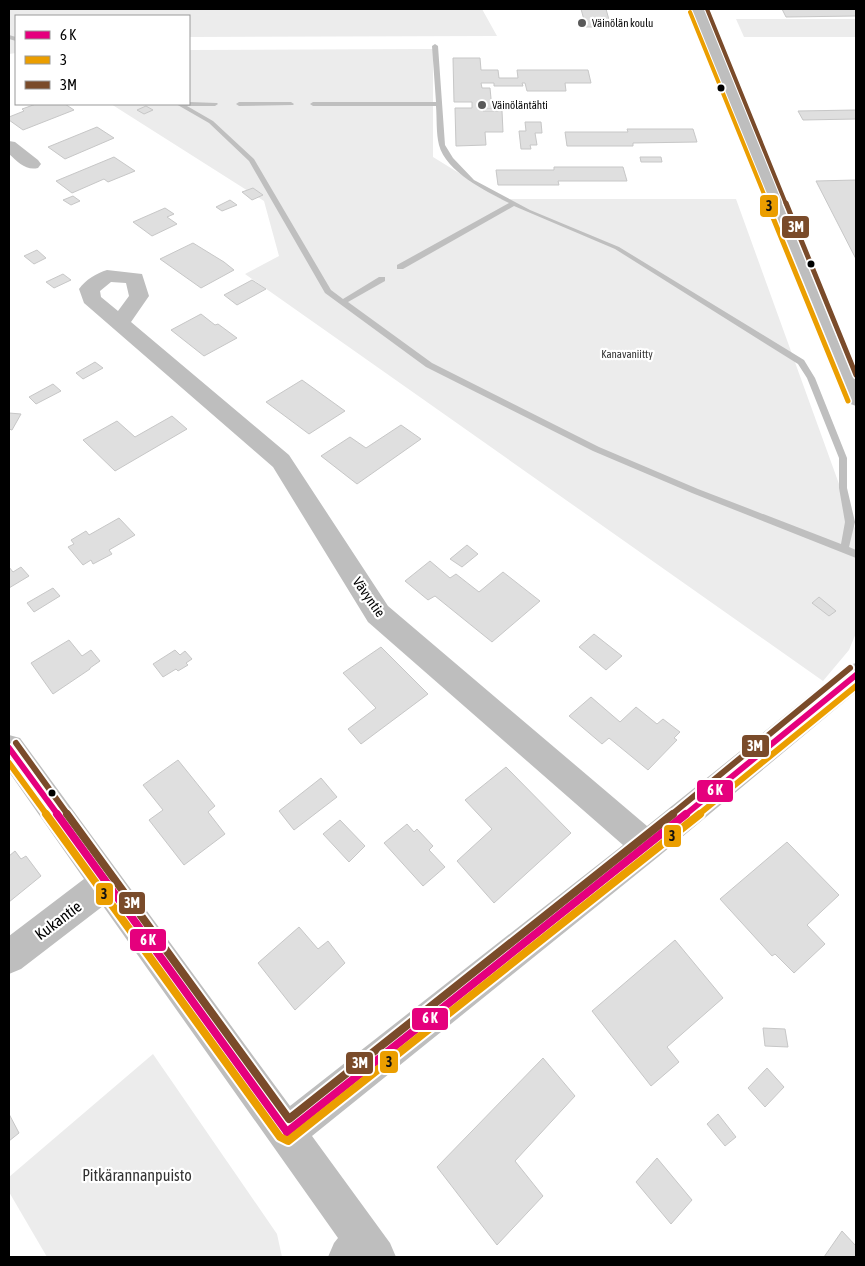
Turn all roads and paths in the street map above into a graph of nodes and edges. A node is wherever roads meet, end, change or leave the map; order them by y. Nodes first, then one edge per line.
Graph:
1 (698, 9) edge
2 (9, 146) edge
3 (32, 164) dead end
4 (120, 323) dead end
5 (850, 366) edge
6 (856, 398) edge
7 (856, 676) edge
8 (9, 748) edge
9 (647, 846) junction
10 (106, 882) junction
11 (9, 957) edge
12 (287, 1132) junction
13 (363, 1251) edge

1 - 5 street
2 - 3 street
4 - 9 street, Vävyntie
5 - 6 street
7 - 9 street
8 - 10 street
9 - 12 street
10 - 11 street, Kukantie
10 - 12 street
12 - 13 street

